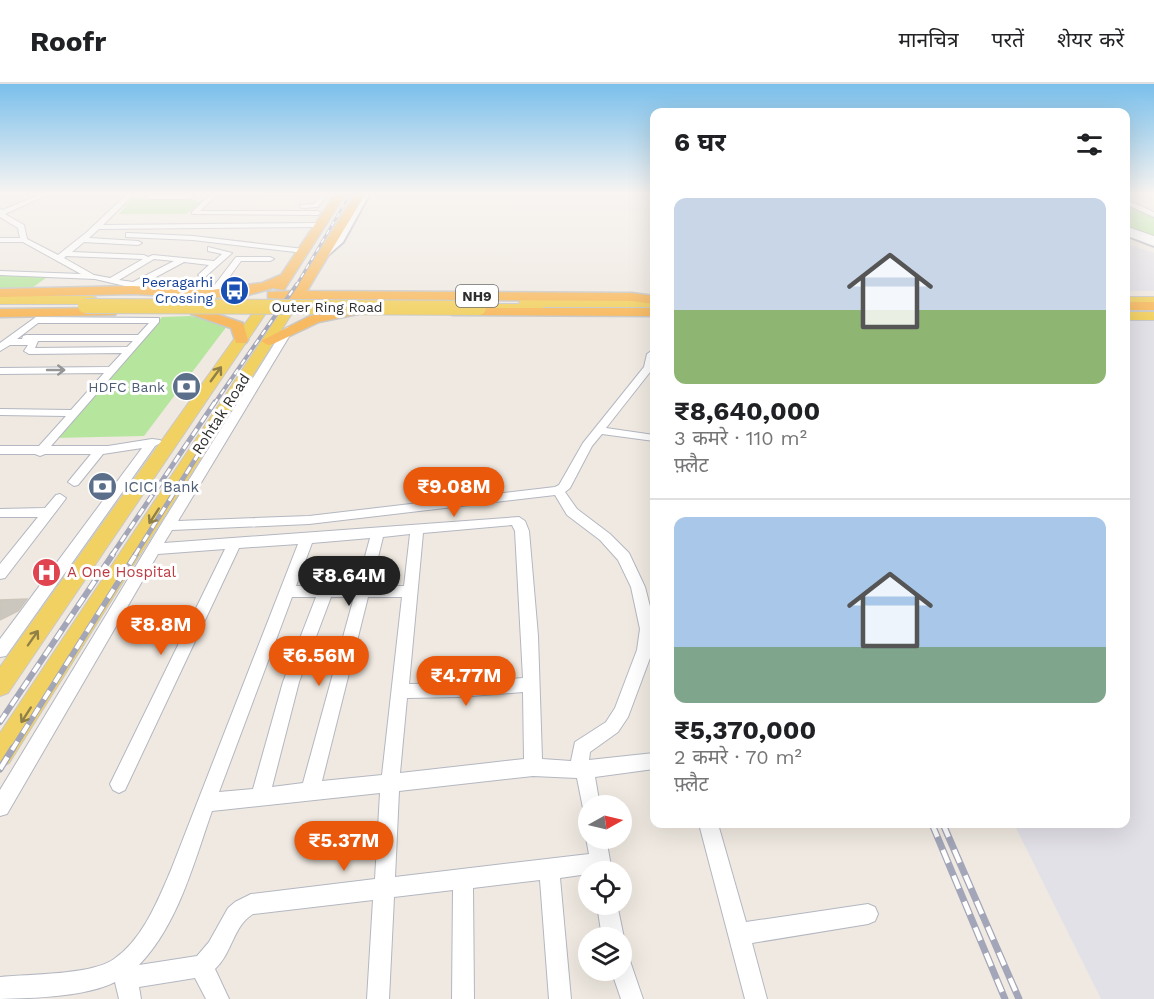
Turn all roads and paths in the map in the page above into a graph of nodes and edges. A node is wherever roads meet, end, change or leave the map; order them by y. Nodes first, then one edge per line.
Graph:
1 (23, 236) edge
2 (88, 236) edge
3 (134, 236) edge
4 (309, 236) edge
5 (336, 236) edge
6 (342, 236) edge
7 (1138, 236) edge
8 (1130, 238) edge
9 (0, 240) edge
10 (24, 240) junction
11 (83, 240) junction
12 (1154, 243) edge
13 (74, 247) junction
14 (158, 250) dead end
15 (304, 251) junction
16 (325, 254) junction
17 (62, 256) junction
18 (144, 257) dead end
19 (187, 258) junction
20 (270, 259) dead end
21 (214, 263) junction
22 (0, 273) edge
23 (312, 274) junction
24 (202, 275) dead end
25 (94, 277) junction
26 (286, 277) junction
27 (112, 280) junction
28 (0, 293) edge
29 (213, 293) junction
30 (273, 295) junction
31 (300, 295) junction
32 (339, 295) junction
33 (377, 295) junction
34 (0, 300) edge
35 (650, 301) edge
36 (1130, 301) edge
37 (1154, 301) edge
38 (650, 302) edge
39 (89, 303) junction
40 (481, 305) junction
41 (0, 306) edge
42 (1130, 306) edge
43 (1154, 306) edge
44 (262, 310) junction
45 (288, 310) junction
46 (196, 311) junction
47 (353, 311) junction
48 (370, 311) junction
49 (650, 311) edge
50 (650, 311) edge
51 (0, 313) edge
52 (1130, 314) edge
53 (1154, 314) edge
54 (25, 318) dead end
55 (288, 330) junction
56 (139, 338) junction
57 (4, 339) edge
58 (241, 340) junction
59 (268, 341) junction
60 (129, 350) junction
61 (650, 356) edge
62 (111, 370) junction
63 (0, 371) edge
64 (0, 412) edge
65 (74, 413) junction
66 (223, 422) junction
67 (598, 430) junction
68 (650, 437) edge
69 (160, 442) junction
70 (0, 450) edge
71 (99, 451) junction
72 (39, 452) junction
73 (74, 482) dead end
74 (558, 491) junction
75 (60, 498) dead end
76 (49, 512) junction
77 (5, 513) edge
78 (0, 524) edge
79 (167, 526) junction
80 (417, 528) junction
81 (378, 532) junction
82 (307, 539) junction
83 (234, 544) junction
84 (154, 549) junction
85 (0, 574) edge
86 (326, 591) junction
87 (361, 591) junction
88 (410, 591) junction
89 (287, 592) junction
90 (0, 651) edge
91 (531, 684) junction
92 (0, 686) edge
93 (400, 691) junction
94 (0, 755) edge
95 (650, 761) edge
96 (533, 767) junction
97 (583, 769) junction
98 (119, 784) dead end
99 (390, 784) junction
100 (310, 792) junction
101 (589, 795) edge
102 (260, 798) junction
103 (206, 803) junction
104 (0, 807) edge
105 (711, 828) edge
106 (578, 868) edge
107 (549, 869) junction
108 (463, 878) junction
109 (385, 887) junction
110 (867, 914) dead end
111 (740, 934) junction
112 (201, 966) junction
113 (126, 981) edge
114 (626, 981) edge
115 (0, 988) edge
116 (218, 999) edge
117 (378, 999) edge
118 (463, 999) edge
119 (560, 999) edge
120 (632, 999) edge
121 (756, 999) edge

1 - 10 street
2 - 11 street
3 - 15 street
4 - 15 highway, Rohtak Road
5 - 16 highway, Rohtak Road
6 - 16 street
7 - 12 street
8 - 12 street
9 - 10 street
10 - 17 street
11 - 13 street
11 - 21 street
13 - 14 street
13 - 17 street
15 - 26 highway, Rohtak Road
16 - 23 highway, Rohtak Road
17 - 18 street
17 - 25 street
19 - 21 street
19 - 27 street
19 - 27 street
20 - 29 street
21 - 24 street
22 - 25 street
23 - 31 highway, Rohtak Road
23 - 32 highway
25 - 27 street
26 - 29 highway
26 - 30 highway, Rohtak Road
28 - 29 highway
30 - 31 highway, Outer Ring Road
30 - 44 highway, Rohtak Road
31 - 32 highway, Outer Ring Road / NH9
31 - 45 highway, Rohtak Road
32 - 33 highway, Outer Ring Road / NH9
33 - 35 highway, Outer Ring Road / NH9
33 - 48 highway
34 - 39 main road, Outer Ring Road
36 - 37 main road
38 - 40 main road, Outer Ring Road
39 - 40 main road, Outer Ring Road, bridge
39 - 41 main road, Outer Ring Road
40 - 50 main road, Outer Ring Road
42 - 43 highway
44 - 45 highway, Outer Ring Road / NH9
44 - 46 highway, Outer Ring Road
44 - 58 main road, Rohtak Road
45 - 47 highway, Outer Ring Road / NH9
45 - 59 main road, Rohtak Road
46 - 51 highway, Outer Ring Road
46 - 58 highway
47 - 48 highway, Outer Ring Road / NH9
47 - 55 highway
48 - 49 highway, Outer Ring Road / NH9
52 - 53 highway
54 - 57 street
55 - 59 highway
55 - 66 street
56 - 57 street
56 - 57 street
56 - 60 street
57 - 60 street
69 -> 58 main road, Rohtak Road
59 - 66 main road, Rohtak Road
60 - 62 street
61 - 67 street
63 -> 62 street
62 - 65 street
64 - 65 street
65 - 72 street
66 - 79 street
66 -> 94 main road, Rohtak Road
67 - 68 street
67 - 74 street
69 - 71 street
69 - 90 street
92 -> 69 main road, Rohtak Road
70 - 72 street
71 - 72 street
71 - 73 street
74 - 79 street
74 - 97 street
75 - 76 street
76 - 77 street
76 - 85 street
77 - 78 street
79 - 84 street
80 - 81 street
80 - 88 street
80 - 91 street
81 - 82 street
81 - 87 street
82 - 83 street
82 - 89 street
83 - 84 street
83 - 98 street
84 - 104 street
86 - 87 street
86 - 89 street
86 - 102 street
87 - 88 street
87 - 100 street
88 - 93 street
89 - 103 street
91 - 93 street
91 - 96 street
93 - 99 street
95 - 97 street
96 - 97 street
96 - 99 street
97 - 101 street
99 - 100 street
99 - 109 street
100 - 102 street
102 - 103 street
103 - 113 street
105 - 111 street
106 - 107 street
107 - 108 street
107 - 119 street
108 - 109 street
108 - 118 street
109 - 112 street
109 - 117 street
110 - 111 street
111 - 121 street
112 - 113 street
112 - 116 street
113 - 115 street
114 - 120 street

